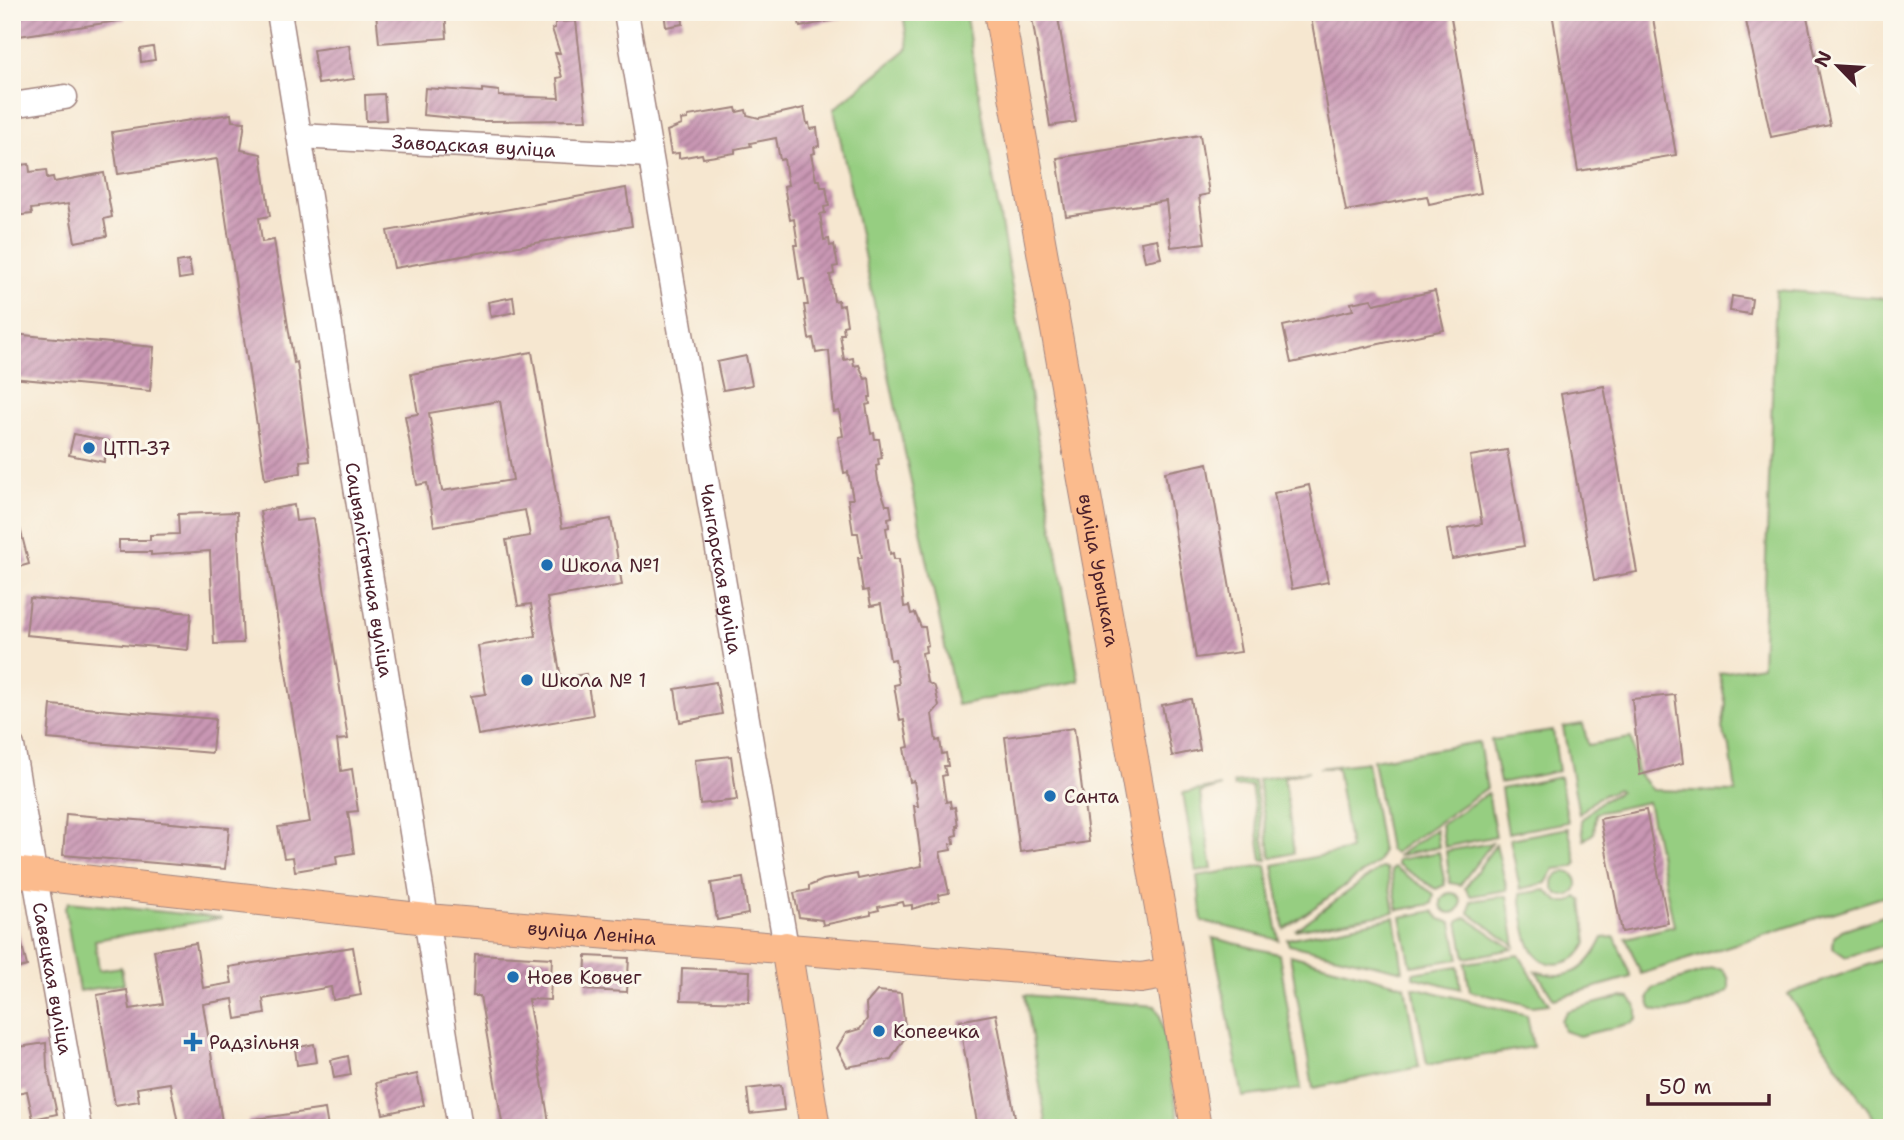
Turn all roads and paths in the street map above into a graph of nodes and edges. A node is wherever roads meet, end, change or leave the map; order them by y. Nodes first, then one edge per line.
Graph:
1 (279, 12) edge
2 (626, 12) edge
3 (999, 12) edge
4 (65, 97) dead end
5 (12, 105) edge
6 (299, 136) junction
7 (649, 155) junction
8 (12, 746) edge
9 (24, 873) edge
10 (427, 919) junction
11 (786, 947) junction
12 (1170, 973) junction
13 (79, 1128) edge
14 (460, 1128) edge
15 (815, 1128) edge
16 (1196, 1128) edge

1 - 6 street, Сацыялістычная вуліца
2 - 7 street, Чангарская вуліца
3 - 12 main road, вуліца Урыцкага
4 - 5 street
6 - 7 street, Заводская вуліца
6 - 10 street, Сацыялістычная вуліца
7 - 11 street, Чангарская вуліца
8 - 9 street, Савецкая вуліца
9 - 10 main road, вуліца Леніна
9 - 13 street, Савецкая вуліца
10 - 11 main road, вуліца Леніна
10 - 14 street, Сацыялістычная вуліца
11 - 12 main road, вуліца Леніна
11 - 15 main road, Чангарская вуліца
12 - 16 main road, вуліца Урыцкага

